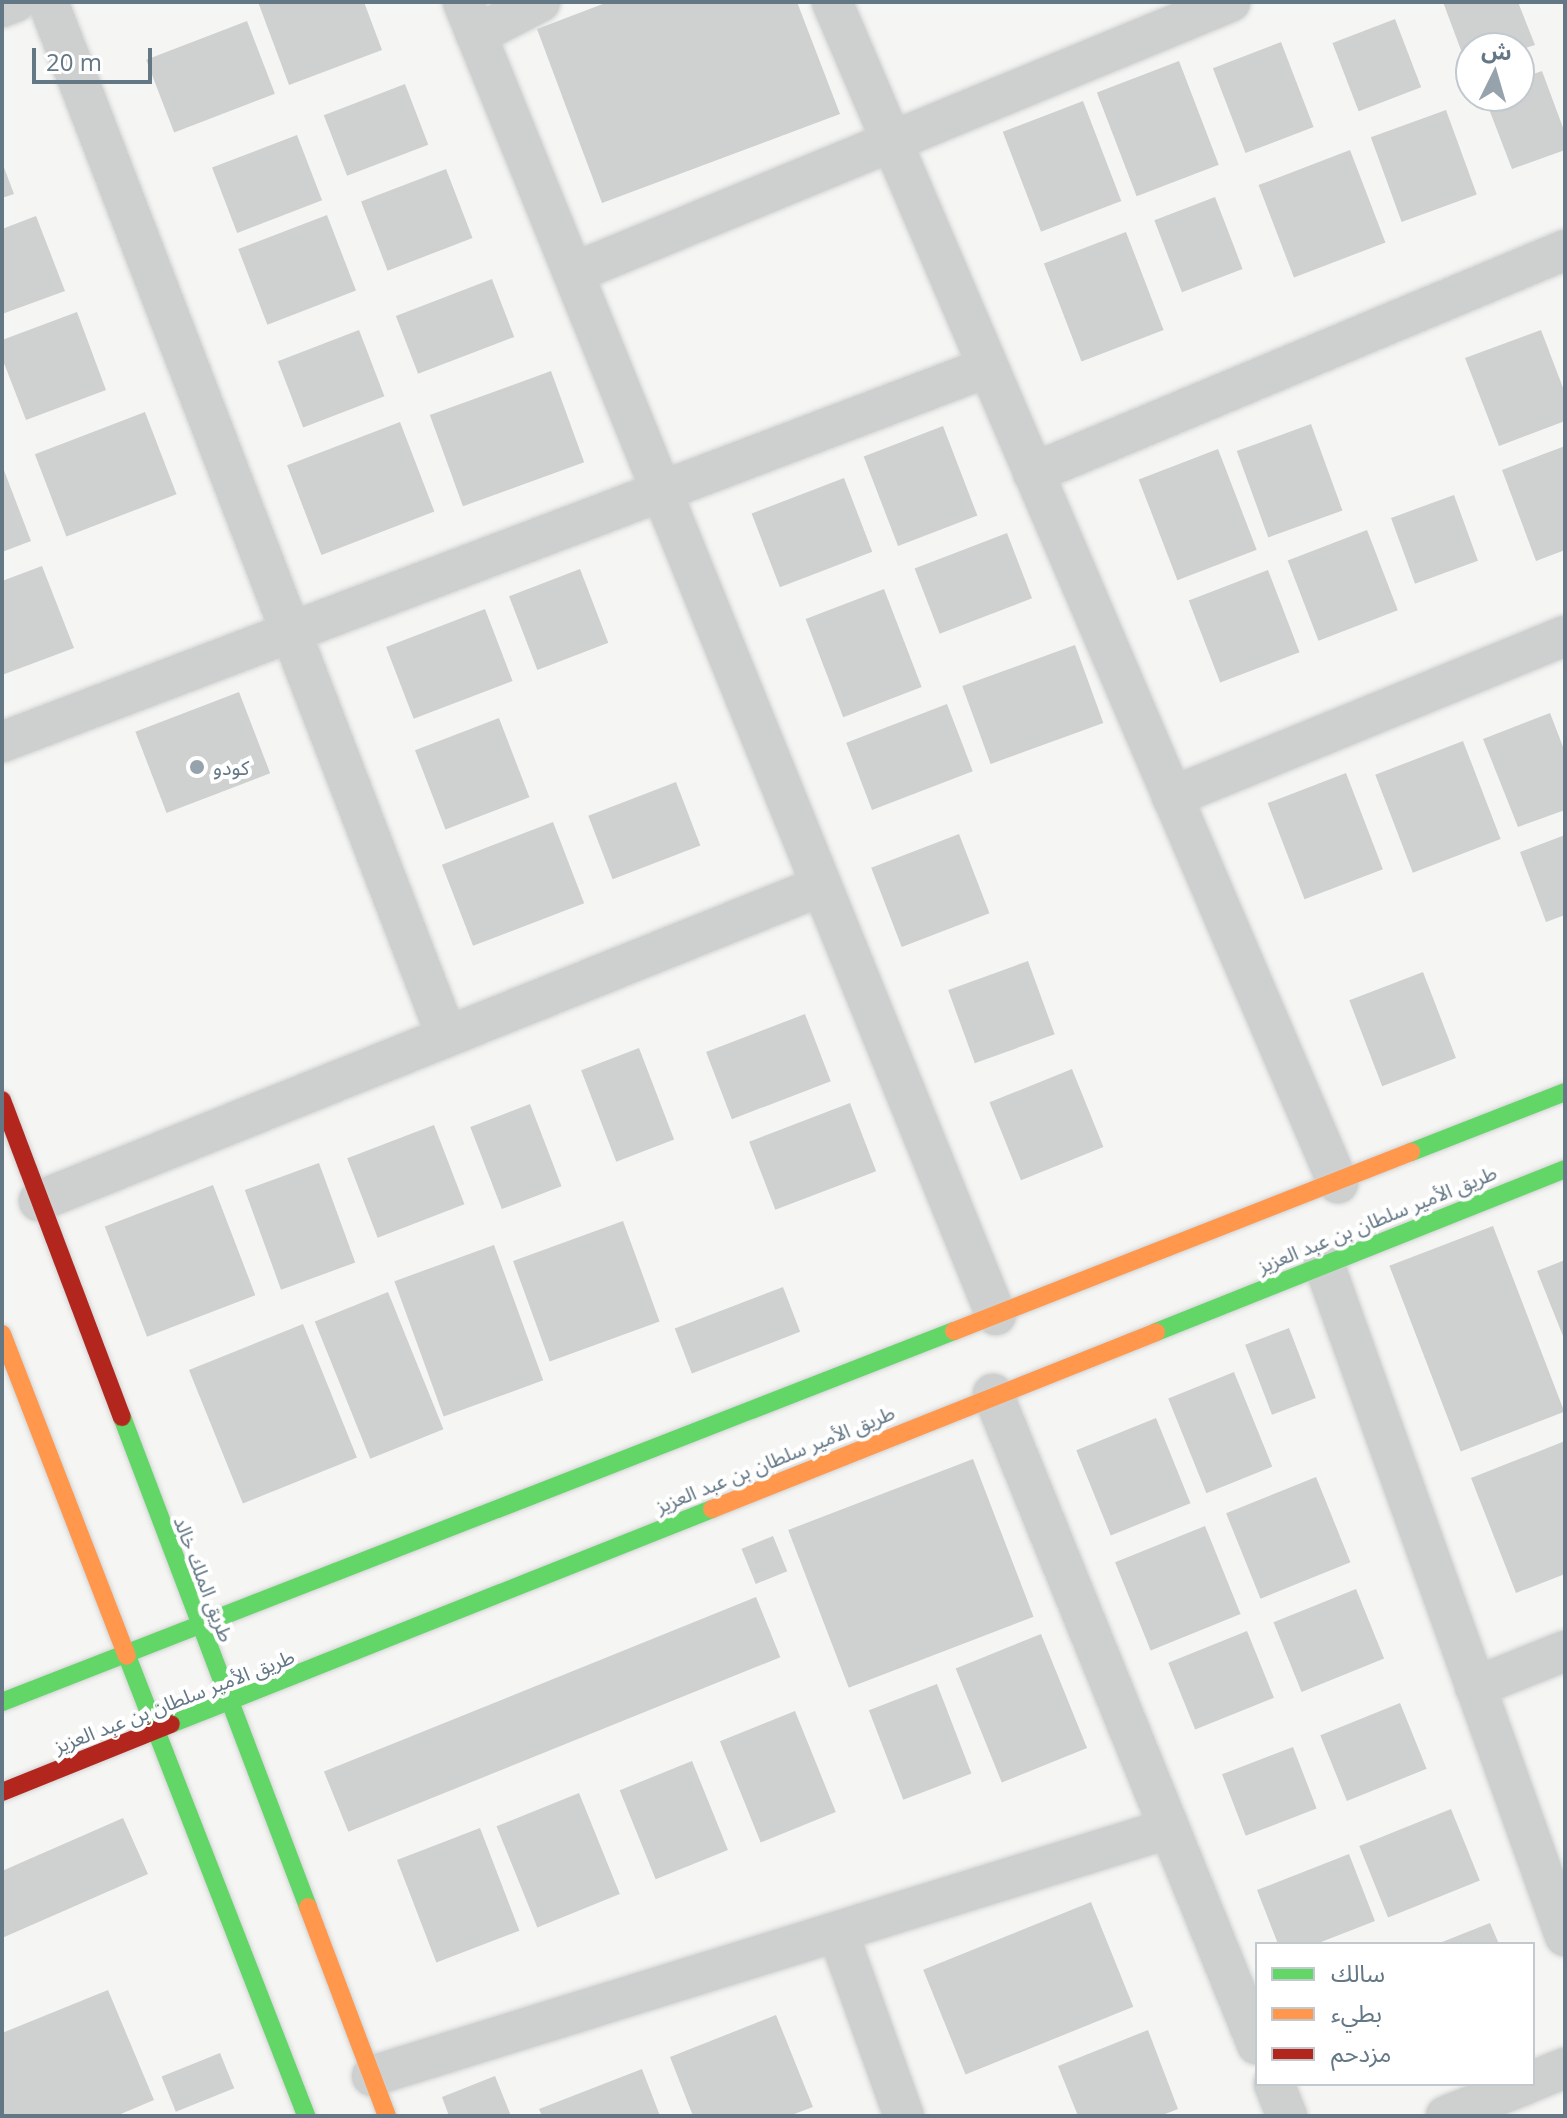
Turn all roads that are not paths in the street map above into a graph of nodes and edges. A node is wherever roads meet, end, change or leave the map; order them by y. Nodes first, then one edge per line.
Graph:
1 (15, 2) edge
2 (48, 2) edge
3 (540, 2) edge
4 (832, 2) edge
5 (1230, 2) edge
6 (2, 7) edge
7 (470, 19) edge
8 (891, 139) junction
9 (1565, 250) edge
10 (573, 273) junction
11 (988, 367) junction
12 (1033, 473) junction
13 (662, 493) junction
14 (290, 630) junction
15 (1565, 636) edge
16 (2, 742) edge
17 (1172, 797) junction
18 (821, 886) junction
19 (447, 1037) junction
20 (1565, 1092) edge
21 (2, 1100) edge
22 (1565, 1169) edge
23 (1338, 1183) junction
24 (39, 1201) junction
25 (1324, 1264) junction
26 (996, 1315) junction
27 (2, 1334) edge
28 (993, 1394) junction
29 (198, 1625) junction
30 (1565, 1651) edge
31 (123, 1652) junction
32 (1475, 1687) junction
33 (2, 1702) edge
34 (229, 1705) junction
35 (155, 1733) junction
36 (2, 1792) edge
37 (1167, 1829) junction
38 (838, 1933) junction
39 (1565, 1936) edge
40 (1255, 2039) edge
41 (1565, 2068) edge
42 (372, 2076) junction
43 (1535, 2080) edge
44 (1275, 2086) edge
45 (1521, 2086) edge
46 (306, 2116) edge
47 (387, 2116) edge
48 (904, 2116) edge
49 (1287, 2116) edge
50 (1446, 2116) edge

1 - 6 street
2 - 14 street
3 - 7 street
4 - 8 street
5 - 8 street
7 - 10 street
8 - 10 street
8 - 11 street
9 - 12 street
10 - 13 street
11 - 12 street
11 - 13 street
12 - 17 street
13 - 14 street
13 - 18 street
14 - 16 street
14 - 19 street
15 - 17 street
17 - 23 street
18 - 19 street
18 - 26 street
19 - 24 street
20 - 23 main road
21 - 24 main road, طريق الملك خالد
22 - 25 main road, طريق الأمير سلطان بن عبد العزيز
23 - 26 main road
24 - 29 main road, طريق الملك خالد
25 - 28 main road, طريق الأمير سلطان بن عبد العزيز
25 - 32 street
26 - 29 main road
27 - 31 main road
28 - 34 main road, طريق الأمير سلطان بن عبد العزيز
28 - 37 street
29 - 31 main road
29 - 34 main road, طريق الملك خالد
30 - 32 street
31 - 33 main road
31 - 35 main road
32 - 39 street
34 - 35 main road, طريق الأمير سلطان بن عبد العزيز
34 - 42 main road, طريق الملك خالد
35 - 36 main road, طريق الأمير سلطان بن عبد العزيز
35 - 46 main road
37 - 38 street
37 - 40 street
38 - 42 street
38 - 48 street
41 - 43 street
42 - 47 main road, طريق الملك خالد
44 - 49 street
45 - 50 street

